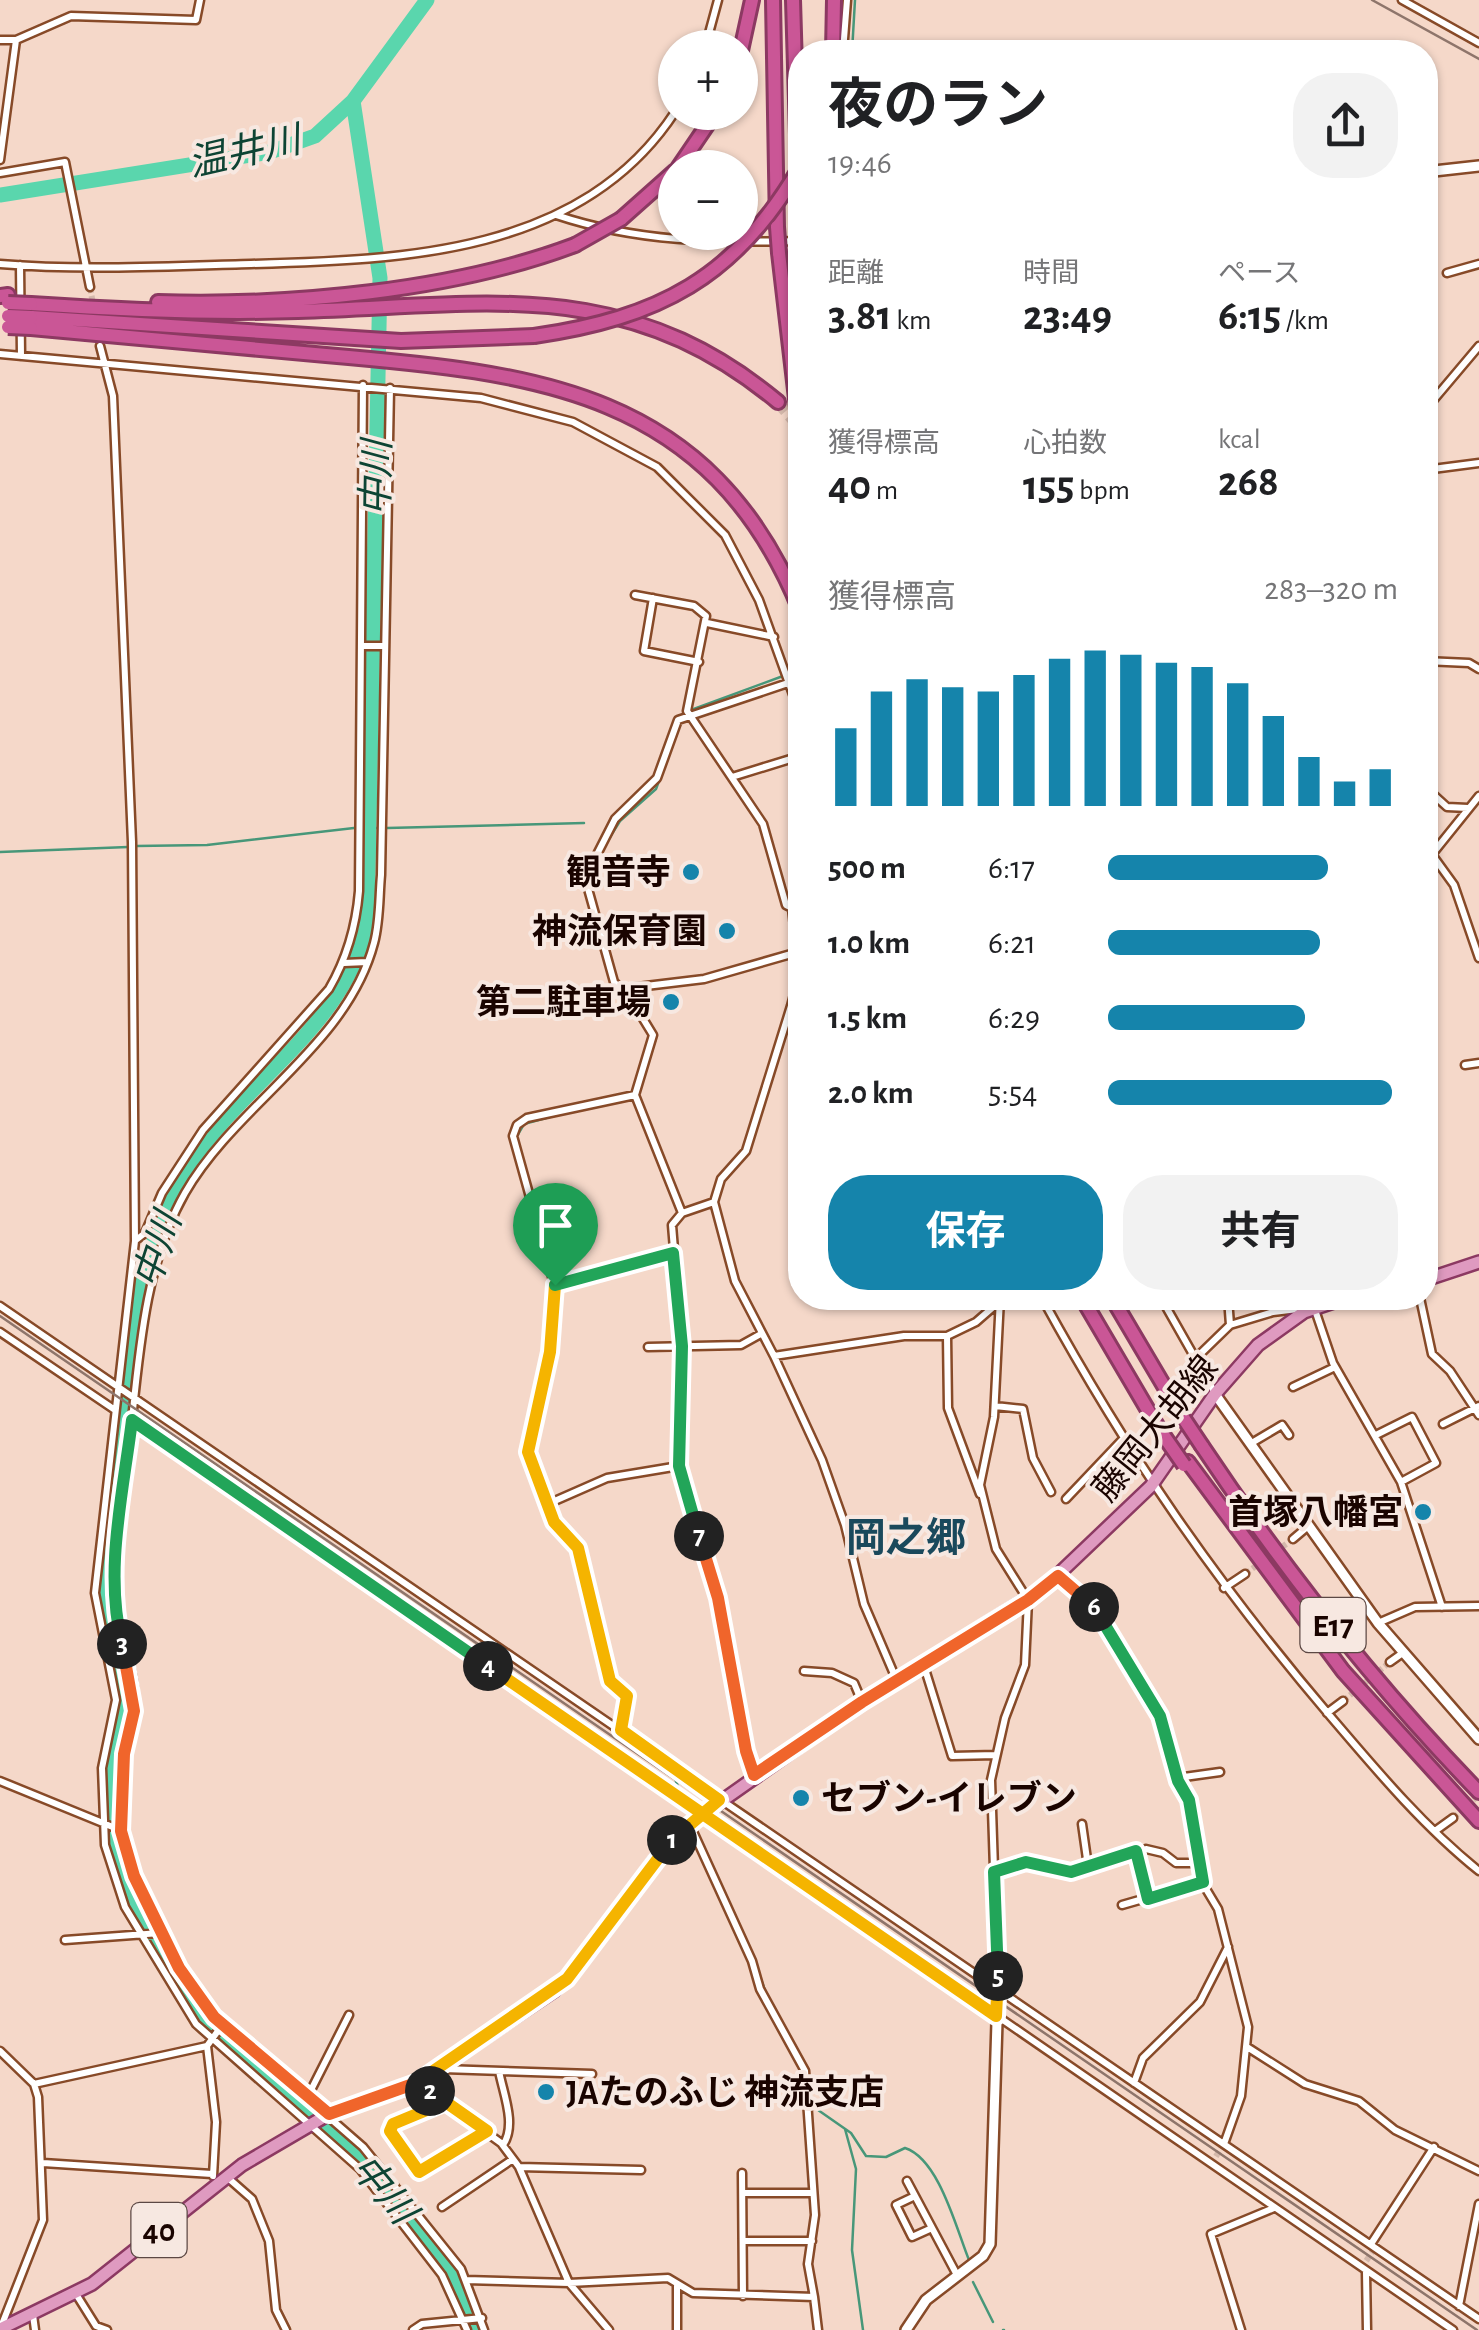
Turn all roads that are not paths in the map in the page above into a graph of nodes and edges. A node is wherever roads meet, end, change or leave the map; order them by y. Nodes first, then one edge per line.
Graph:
1 (200, 0) edge
2 (718, 0) edge
3 (752, 0) edge
4 (772, 0) edge
5 (793, 0) edge
6 (834, 0) edge
7 (846, 0) edge
8 (1402, 0) edge
9 (710, 30) edge
10 (745, 30) edge
11 (0, 40) edge
12 (16, 40) junction
13 (794, 40) edge
14 (832, 40) edge
15 (844, 40) edge
16 (1479, 42) edge
17 (663, 130) edge
18 (0, 160) edge
19 (1479, 166) edge
20 (1438, 171) edge
21 (0, 173) edge
22 (788, 184) edge
23 (658, 186) edge
24 (556, 214) junction
25 (788, 239) edge
26 (0, 264) edge
27 (1479, 264) edge
28 (20, 265) junction
29 (86, 270) junction
30 (1447, 273) dead end
31 (90, 287) tunnel mouth
32 (4, 310) edge
33 (31, 312) junction
34 (788, 331) edge
35 (100, 346) dead end
36 (1479, 346) edge
37 (0, 354) edge
38 (21, 356) junction
39 (105, 361) junction
40 (366, 385) junction
41 (388, 388) junction
42 (1438, 395) edge
43 (778, 402) tunnel mouth
44 (1479, 462) edge
45 (1438, 468) edge
46 (788, 585) edge
47 (635, 595) dead end
48 (653, 598) junction
49 (707, 623) junction
50 (774, 637) junction
51 (365, 646) junction
52 (383, 646) junction
53 (699, 662) junction
54 (1438, 662) edge
55 (1479, 669) edge
56 (788, 675) edge
57 (788, 681) edge
58 (688, 715) junction
59 (788, 760) edge
60 (732, 777) junction
61 (1479, 796) edge
62 (1438, 798) edge
63 (1468, 808) junction
64 (1438, 849) edge
65 (1438, 863) edge
66 (788, 906) edge
67 (788, 955) edge
68 (1479, 958) edge
69 (346, 962) junction
70 (364, 962) junction
71 (620, 989) junction
72 (788, 1019) edge
73 (1479, 1063) edge
74 (1465, 1065) dead end
75 (635, 1095) junction
76 (714, 1202) junction
77 (682, 1213) junction
78 (135, 1241) junction
79 (673, 1253) junction
80 (1479, 1262) edge
81 (1438, 1276) edge
82 (555, 1285) junction
83 (0, 1306) edge
84 (989, 1310) edge
85 (999, 1310) edge
86 (1049, 1310) edge
87 (1092, 1310) edge
88 (1119, 1310) edge
89 (1168, 1310) edge
90 (1229, 1310) edge
91 (1289, 1310) edge
92 (1310, 1310) edge
93 (1315, 1310) edge
94 (1423, 1310) edge
95 (1230, 1324) junction
96 (0, 1332) edge
97 (759, 1335) junction
98 (947, 1336) junction
99 (682, 1346) junction
100 (648, 1347) dead end
101 (774, 1356) junction
102 (1195, 1359) junction
103 (1335, 1366) junction
104 (1293, 1387) dead end
105 (118, 1388) junction
106 (1215, 1394) junction
107 (134, 1397) junction
108 (994, 1406) junction
109 (115, 1410) junction
110 (1477, 1410) edge
111 (132, 1420) junction
112 (1443, 1424) dead end
113 (1376, 1435) junction
114 (1289, 1436) dead end
115 (1122, 1440) junction
116 (1249, 1445) junction
117 (679, 1466) junction
118 (1402, 1482) junction
119 (1150, 1486) junction
120 (1051, 1492) dead end
121 (983, 1500) junction
122 (1066, 1500) dead end
123 (550, 1503) junction
124 (1306, 1528) junction
125 (1293, 1540) tunnel mouth
126 (1245, 1574) tunnel mouth
127 (1058, 1576) junction
128 (1224, 1588) junction
129 (1028, 1600) junction
130 (1479, 1606) edge
131 (1442, 1607) junction
132 (1378, 1622) junction
133 (1404, 1652) junction
134 (1390, 1662) tunnel mouth
135 (924, 1666) junction
136 (804, 1671) dead end
137 (897, 1681) junction
138 (1342, 1701) tunnel mouth
139 (862, 1702) junction
140 (1327, 1712) junction
141 (621, 1730) junction
142 (1479, 1739) edge
143 (996, 1756) junction
144 (1220, 1772) dead end
145 (754, 1775) junction
146 (1177, 1778) junction
147 (0, 1781) edge
148 (1479, 1792) edge
149 (719, 1800) junction
150 (701, 1814) junction
151 (1453, 1818) tunnel mouth
152 (101, 1819) junction
153 (1479, 1822) edge
154 (689, 1824) junction
155 (1082, 1824) dead end
156 (121, 1831) junction
157 (1435, 1831) junction
158 (1136, 1851) junction
159 (1199, 1863) junction
160 (1088, 1866) junction
161 (1479, 1871) edge
162 (994, 1872) junction
163 (1203, 1882) junction
164 (1148, 1899) junction
165 (1122, 1905) dead end
166 (140, 1933) junction
167 (160, 1933) junction
168 (64, 1940) dead end
169 (1228, 1946) junction
170 (998, 1990) junction
171 (349, 2015) dead end
172 (996, 2016) junction
173 (224, 2024) junction
174 (209, 2043) junction
175 (1248, 2047) junction
176 (0, 2051) edge
177 (442, 2068) junction
178 (499, 2070) junction
179 (592, 2074) dead end
180 (416, 2083) junction
181 (1134, 2083) junction
182 (34, 2084) junction
183 (308, 2096) junction
184 (446, 2102) junction
185 (318, 2120) junction
186 (487, 2131) junction
187 (1224, 2144) junction
188 (503, 2146) junction
189 (1434, 2147) junction
190 (513, 2159) junction
191 (43, 2164) junction
192 (519, 2167) junction
193 (641, 2170) dead end
194 (1479, 2171) edge
195 (742, 2172) dead end
196 (218, 2178) junction
197 (908, 2181) dead end
198 (743, 2193) junction
199 (812, 2193) junction
200 (915, 2196) junction
201 (1479, 2204) edge
202 (442, 2207) dead end
203 (1275, 2208) junction
204 (932, 2228) junction
205 (744, 2241) junction
206 (812, 2241) junction
207 (1370, 2244) junction
208 (1366, 2271) junction
209 (957, 2275) junction
210 (466, 2280) junction
211 (569, 2284) junction
212 (677, 2285) junction
213 (76, 2294) junction
214 (742, 2296) junction
215 (814, 2297) junction
216 (1458, 2306) junction
217 (33, 2314) junction
218 (482, 2318) junction
219 (1479, 2319) edge
220 (465, 2321) junction
221 (0, 2328) edge
222 (36, 2330) edge
223 (107, 2330) edge
224 (286, 2330) edge
225 (413, 2330) edge
226 (467, 2330) edge
227 (484, 2330) edge
228 (609, 2330) edge
229 (677, 2330) edge
230 (818, 2330) edge
231 (906, 2330) edge
232 (1240, 2330) edge
233 (1367, 2330) edge
234 (1452, 2330) edge

1 - 12 street
2 - 9 street
3 - 10 highway
4 - 34 highway, bridge
5 - 13 highway
6 - 14 highway
7 - 15 street
8 - 16 street
11 - 12 street
12 - 18 street
17 - 24 street
19 - 20 street
21 - 29 street
22 - 33 highway, bridge
23 - 33 highway, bridge
24 - 25 street
24 - 29 street
26 - 28 street
27 - 30 street
28 - 29 street
28 - 38 street
29 - 31 street
32 - 33 highway, bridge
32 - 33 highway, bridge
33 - 43 highway
33 - 46 highway
35 - 39 street
36 - 42 street
37 - 38 street
38 - 39 street
39 - 40 street
39 - 78 street
40 - 41 street
40 - 51 street
41 - 50 street
41 - 52 street
44 - 45 street
47 - 48 street
48 - 49 street
48 - 53 street
49 - 50 street
49 - 53 street
50 - 56 street
51 - 52 street
51 - 69 street
52 - 70 street
53 - 58 street
54 - 55 street
57 - 58 street
58 - 60 street
58 - 71 street
59 - 60 street
60 - 66 street
61 - 63 street
62 - 63 street
63 - 64 street
65 - 68 street
67 - 71 street
69 - 70 street
69 - 78 street
70 - 107 street
71 - 75 street
72 - 76 street
73 - 74 street
75 - 77 street
75 - 82 street
76 - 77 street
76 - 97 street
77 - 79 street
78 - 105 street
79 - 82 street
79 - 99 street
80 - 81 main road
82 - 123 street
83 - 105 street
84 - 98 street
85 - 108 street
86 - 115 street
87 - 153 highway, E17, bridge
88 - 148 highway, E17, bridge
89 - 102 street
90 - 95 street
91 - 95 street
92 - 106 main road, 藤岡大胡線 / 40
93 - 103 street
94 - 110 street
95 - 102 street
96 - 109 street
97 - 99 street
97 - 101 street
98 - 101 street
98 - 121 street
99 - 100 street
99 - 117 street
101 - 137 street
102 - 106 street
103 - 104 street
103 - 113 street
105 - 107 street
105 - 109 street
106 - 116 street
106 - 119 main road, 藤岡大胡線 / 40
107 - 111 street
107 - 141 street
108 - 120 street
108 - 121 street
109 - 152 street
110 - 112 street
111 - 150 street
111 - 156 street
113 - 118 street
113 - 118 street
114 - 116 street
115 - 119 street
115 - 122 street
116 - 124 street
117 - 123 street
117 - 145 street
118 - 131 street
119 - 127 main road, 藤岡大胡線 / 40
119 - 128 street
121 - 129 street
123 - 141 street
124 - 125 street
124 - 132 street
126 - 128 street
127 - 129 main road, 藤岡大胡線 / 40
127 - 146 street
128 - 140 street
129 - 135 main road, 藤岡大胡線 / 40
129 - 143 street
130 - 131 street
131 - 132 street
132 - 133 street
133 - 134 street
133 - 142 street
135 - 137 main road, 藤岡大胡線 / 40
135 - 143 street
136 - 139 street
137 - 139 main road, 藤岡大胡線 / 40
138 - 140 street
139 - 145 main road, 藤岡大胡線 / 40
140 - 157 street
141 - 149 street
143 - 162 street
144 - 146 street
145 - 149 main road, 藤岡大胡線 / 40
146 - 159 street
147 - 152 street
149 - 150 main road, 藤岡大胡線 / 40
149 - 170 street
150 - 154 main road, 藤岡大胡線 / 40
150 - 172 street
151 - 157 street
152 - 156 street
152 - 166 street
154 - 177 main road, 藤岡大胡線 / 40
154 - 199 street
155 - 160 street
156 - 167 street
157 - 161 street
158 - 159 street
158 - 160 street
158 - 164 street
159 - 163 street
160 - 162 street
162 - 170 street
163 - 164 street
163 - 169 street
164 - 165 street
166 - 167 street
166 - 168 street
166 - 174 street
167 - 173 street
169 - 175 street
169 - 181 street
170 - 172 street
170 - 181 street
171 - 183 street
172 - 203 street
172 - 209 street
173 - 174 street
173 - 183 street
174 - 182 street
174 - 185 street
174 - 196 street
175 - 187 street
175 - 189 street
176 - 182 street
177 - 178 street
177 - 180 main road, 藤岡大胡線 / 40
178 - 179 street
178 - 188 street
180 - 184 street
180 - 185 main road, 藤岡大胡線 / 40
181 - 187 street
182 - 191 street
183 - 185 street
184 - 186 street
184 - 186 street
185 - 196 main road, 藤岡大胡線 / 40
185 - 210 street
185 - 220 street
186 - 188 street
187 - 207 street
188 - 190 street
189 - 194 street
189 - 207 street
190 - 192 street
190 - 202 street
191 - 196 street
191 - 221 street
192 - 193 street
192 - 211 street
195 - 198 street
196 - 213 main road, 藤岡大胡線 / 40
196 - 224 street
197 - 200 street
198 - 199 street
198 - 205 street
199 - 206 street
200 - 204 street
200 - 204 street
201 - 216 street
203 - 208 street
203 - 232 street
204 - 209 street
205 - 206 street
205 - 214 street
206 - 215 street
207 - 216 street
208 - 233 street
208 - 234 street
209 - 231 street
210 - 211 street
210 - 218 street
211 - 212 street
211 - 228 street
212 - 214 street
212 - 229 street
213 - 217 main road, 藤岡大胡線 / 40
213 - 223 street
214 - 215 street
215 - 230 street
216 - 219 street
217 - 221 main road, 藤岡大胡線 / 40
217 - 222 street
218 - 220 street
218 - 227 street
220 - 225 street
220 - 226 street

